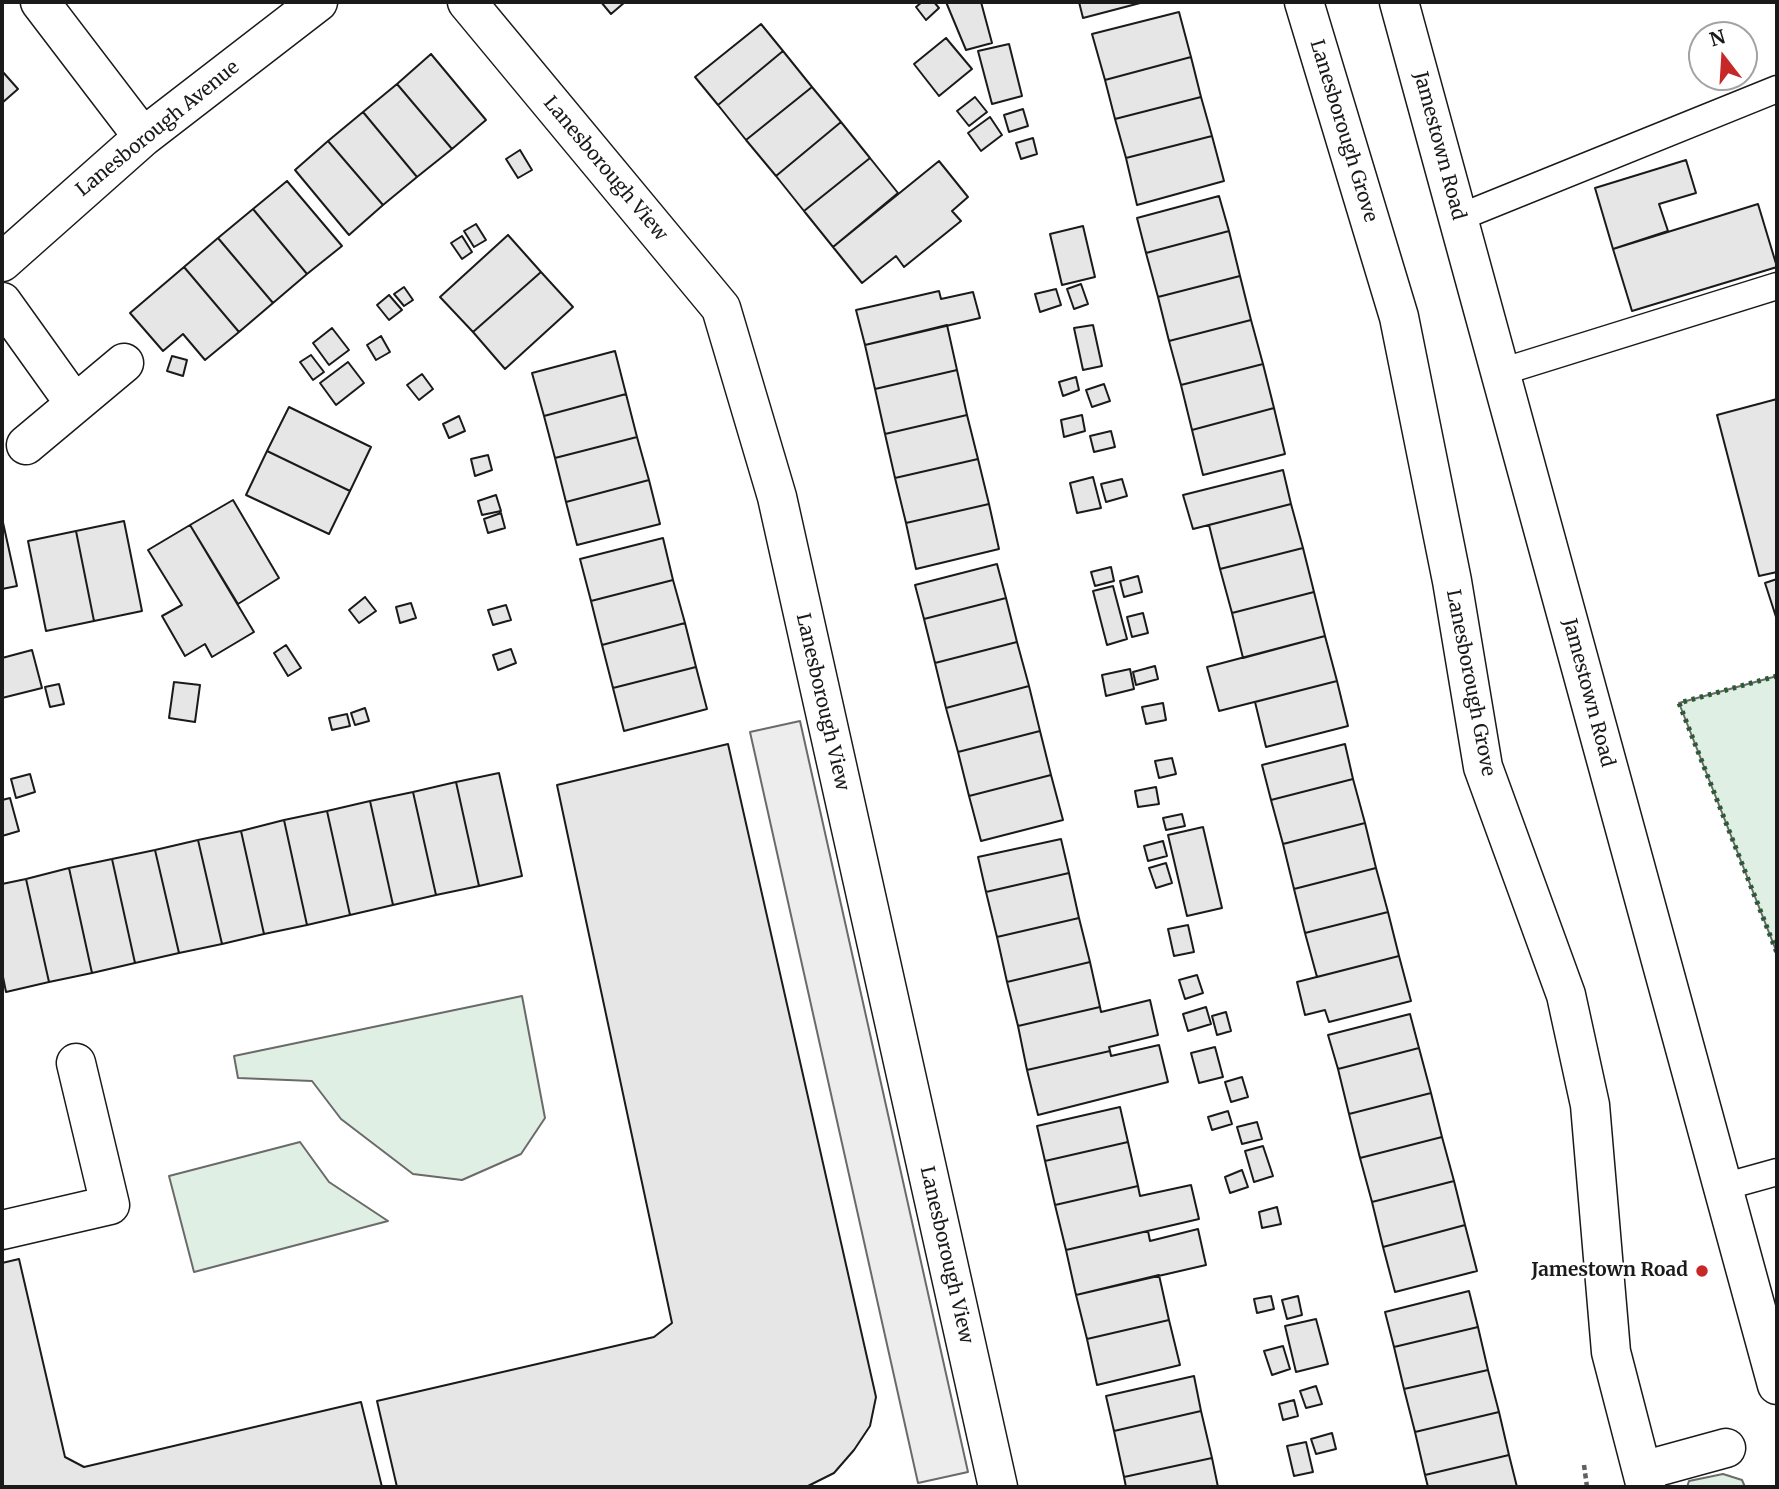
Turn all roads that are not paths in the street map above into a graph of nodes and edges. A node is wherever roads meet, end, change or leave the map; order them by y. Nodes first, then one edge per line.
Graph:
1 (40, 2) edge
2 (318, 2) edge
3 (467, 2) edge
4 (1304, 2) edge
5 (1399, 2) edge
6 (1777, 89) edge
7 (143, 137) junction
8 (1458, 218) junction
9 (2, 262) edge
10 (1777, 286) edge
11 (2, 302) edge
12 (124, 363) dead end
13 (1501, 372) junction
14 (75, 404) junction
15 (26, 445) dead end
16 (76, 1063) dead end
17 (1777, 1172) edge
18 (1723, 1187) junction
19 (2, 1230) edge
20 (1777, 1385) edge
21 (1726, 1448) dead end
22 (1644, 1479) edge
23 (998, 1487) edge

1 - 7 street
2 - 7 street, Lanesborough Avenue
3 - 23 street, Lanesborough View
4 - 22 street, Lanesborough Grove
5 - 8 street, Jamestown Road
6 - 8 lane
7 - 9 street, Lanesborough Avenue
8 - 13 street, Jamestown Road
10 - 13 lane
11 - 14 street
12 - 14 street
13 - 18 street, Jamestown Road
14 - 15 street
16 - 19 street
17 - 18 lane
18 - 20 street, Jamestown Road
21 - 22 street

